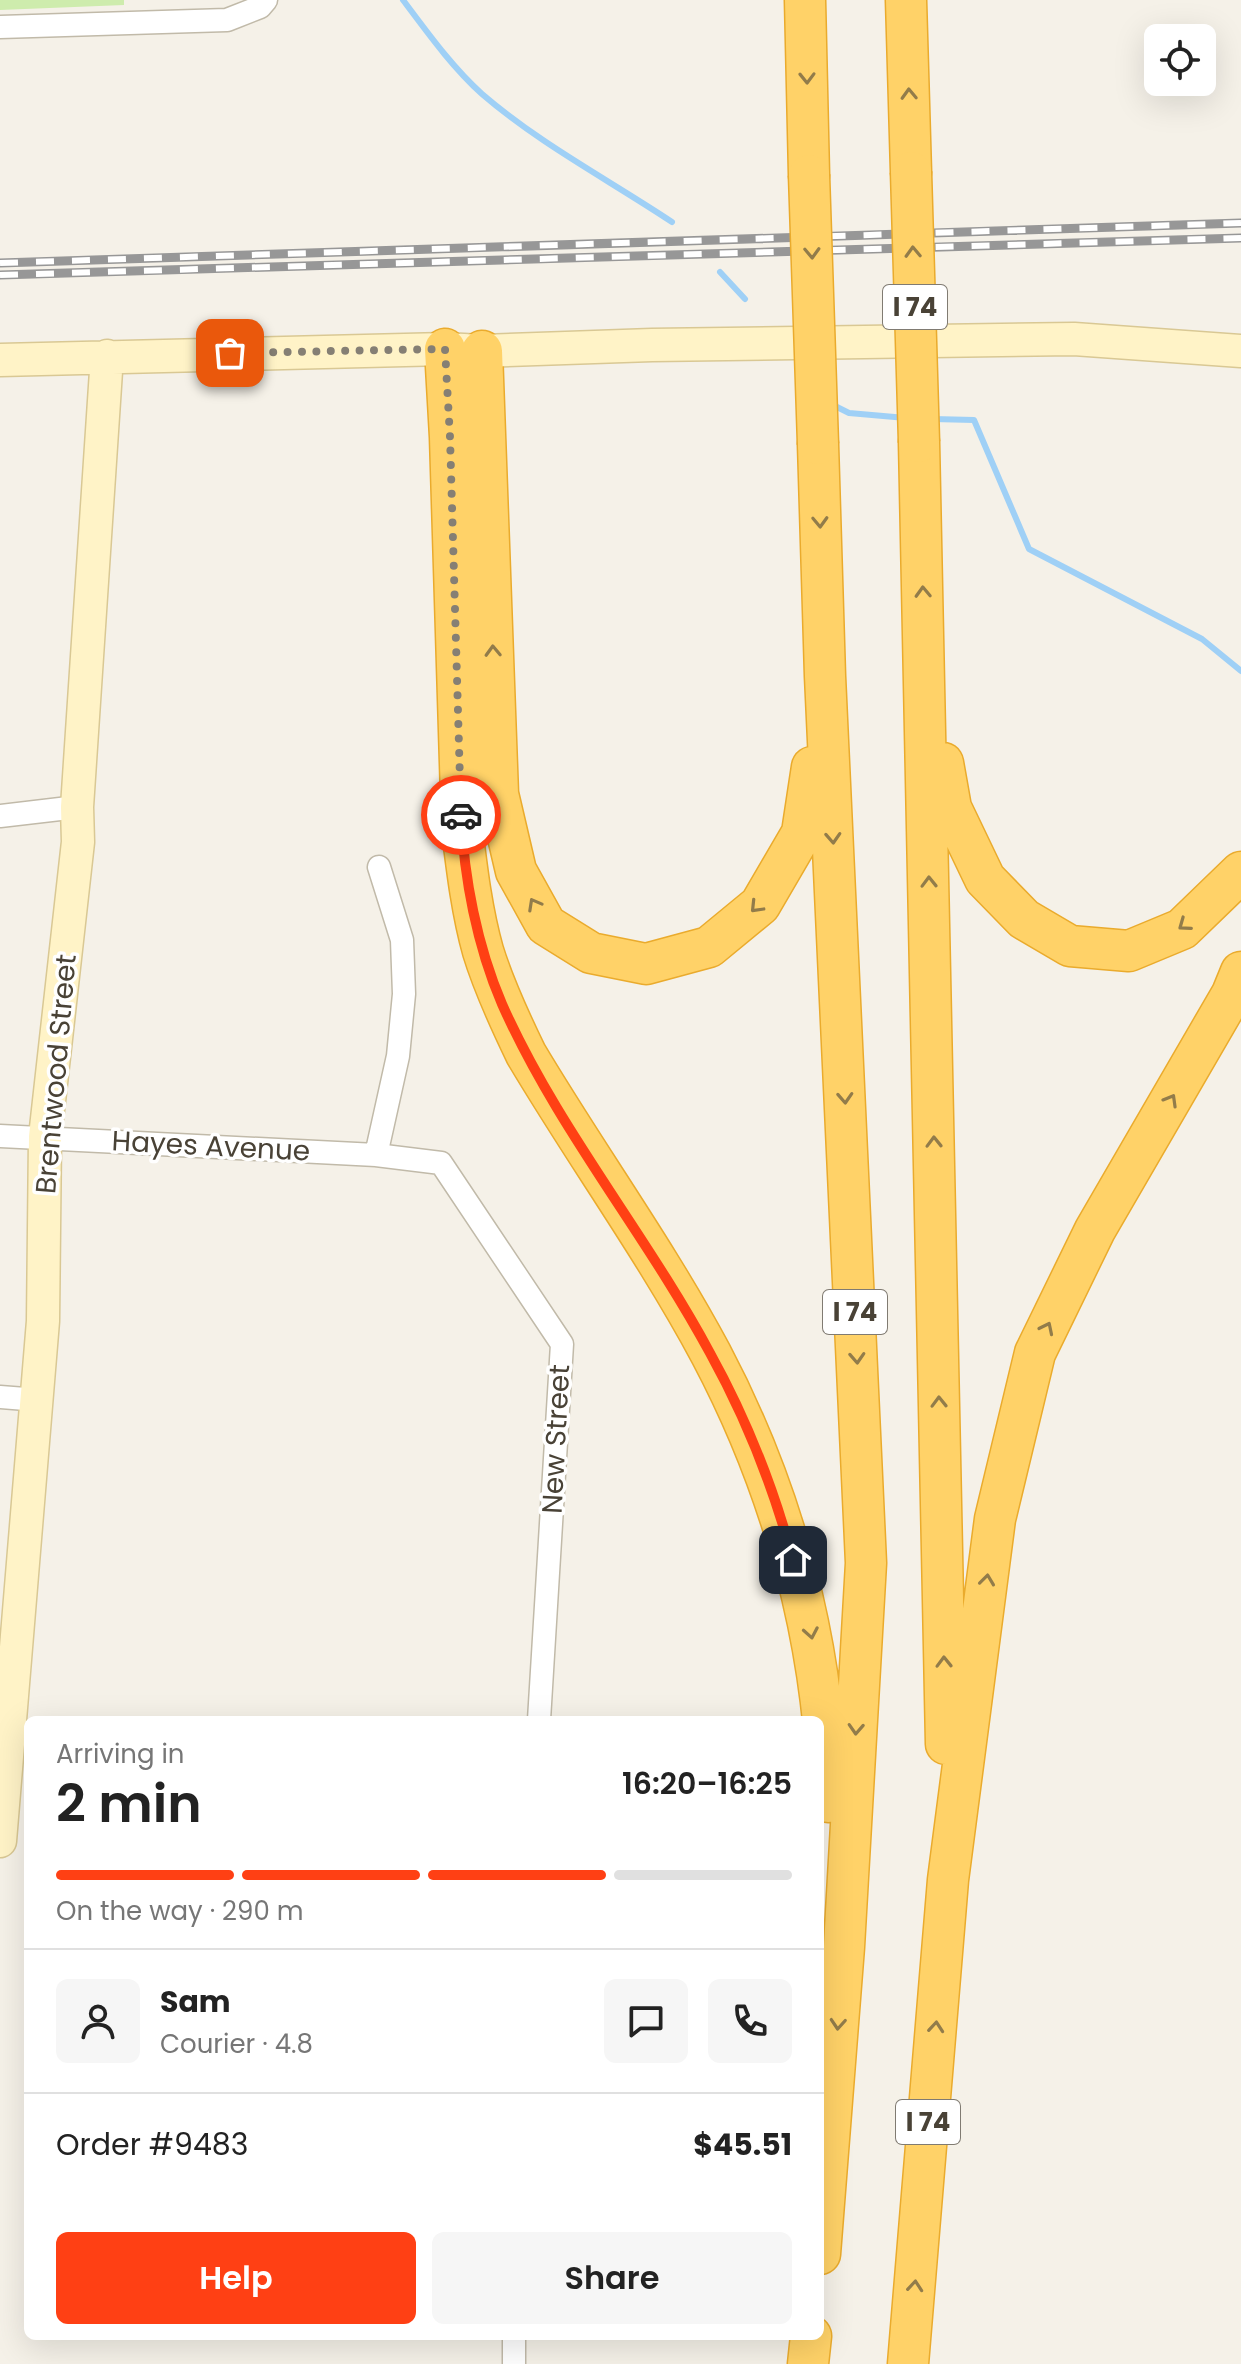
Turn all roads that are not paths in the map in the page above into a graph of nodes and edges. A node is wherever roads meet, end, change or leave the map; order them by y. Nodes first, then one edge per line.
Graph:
1 (266, 0) edge
2 (805, 0) edge
3 (906, 0) edge
4 (0, 27) edge
5 (463, 350) junction
6 (1241, 351) edge
7 (107, 356) junction
8 (0, 360) edge
9 (925, 670) junction
10 (825, 676) junction
11 (77, 807) junction
12 (0, 816) edge
13 (379, 867) dead end
14 (1241, 872) edge
15 (1241, 972) edge
16 (0, 1136) edge
17 (45, 1137) junction
18 (376, 1155) junction
19 (0, 1397) edge
20 (38, 1400) junction
21 (6, 1678) edge
22 (539, 1716) edge
23 (823, 1716) edge
24 (824, 1722) edge
25 (0, 1841) edge
26 (948, 1880) junction
27 (844, 1947) junction
28 (824, 2203) edge
29 (514, 2340) edge
30 (811, 2340) edge
31 (514, 2364) edge
32 (808, 2364) edge
33 (908, 2364) edge

1 - 4 street
2 -> 10 highway, I 74, bridge
9 -> 3 highway, I 74, bridge
5 - 6 main road
5 - 7 main road
10 -> 5 highway
5 -> 23 highway
7 - 8 main road
7 - 11 main road, Brentwood Street
14 -> 9 highway
26 -> 9 highway, I 74
10 -> 27 highway, I 74
11 - 12 street
11 - 17 main road, Brentwood Street
13 - 18 street
26 -> 15 highway
16 - 17 street, Hayes Avenue
17 - 18 street, Hayes Avenue
17 - 20 main road, Brentwood Street
18 - 22 street, New Street
19 - 20 street
20 - 21 main road, Brentwood Street
21 - 25 main road, Brentwood Street
24 -> 27 highway
33 -> 26 highway, I 74
27 -> 28 highway, I 74
29 - 31 street
30 - 32 highway

